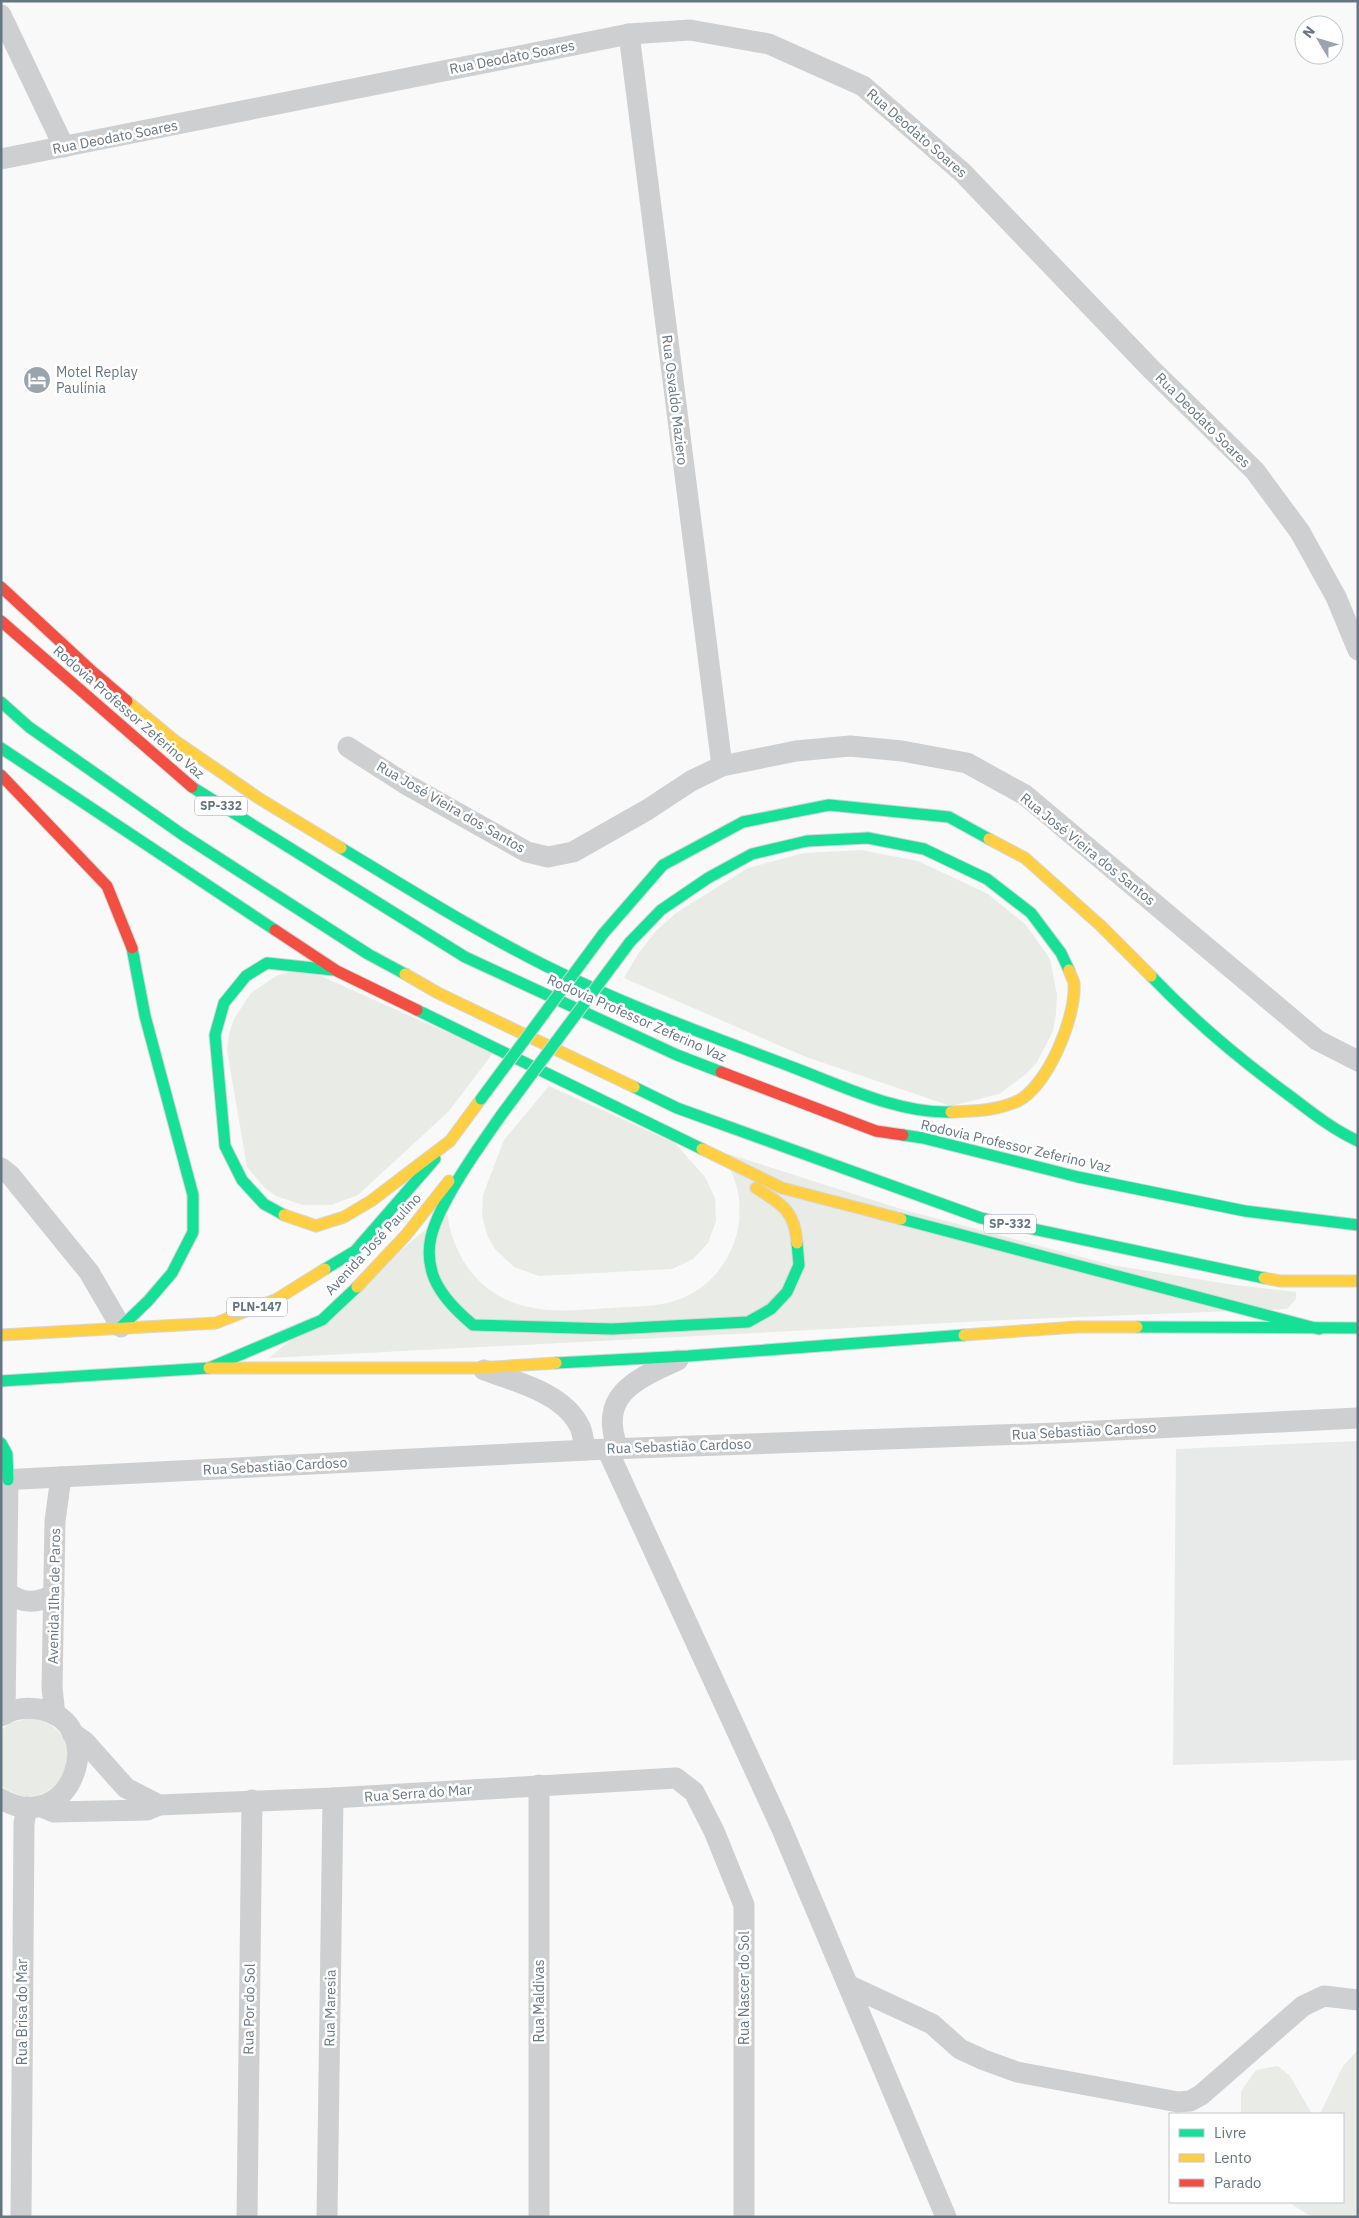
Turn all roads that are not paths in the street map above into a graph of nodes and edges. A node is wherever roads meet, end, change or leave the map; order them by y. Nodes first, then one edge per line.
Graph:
1 (1, 15) edge
2 (629, 34) junction
3 (64, 147) junction
4 (1, 159) edge
5 (1, 587) edge
6 (1, 621) edge
7 (1358, 650) edge
8 (1, 702) edge
9 (348, 747) dead end
10 (1, 748) edge
11 (722, 766) junction
12 (1, 775) edge
13 (337, 971) junction
14 (1358, 1061) edge
15 (483, 1139) junction
16 (450, 1140) junction
17 (1358, 1141) edge
18 (686, 1142) junction
19 (1, 1168) edge
20 (1358, 1225) edge
21 (1358, 1281) edge
22 (121, 1327) junction
23 (1358, 1328) edge
24 (1319, 1329) junction
25 (1, 1335) edge
26 (688, 1356) junction
27 (210, 1368) junction
28 (477, 1368) junction
29 (1, 1382) edge
30 (1358, 1418) edge
31 (1, 1443) edge
32 (613, 1449) junction
33 (585, 1450) junction
34 (61, 1478) junction
35 (4, 1480) edge
36 (7, 1592) junction
37 (54, 1594) junction
38 (3, 1715) edge
39 (55, 1715) junction
40 (72, 1733) junction
41 (676, 1778) joint
42 (540, 1785) junction
43 (333, 1798) junction
44 (252, 1800) junction
45 (17, 1805) edge
46 (159, 1805) junction
47 (848, 1985) junction
48 (1358, 2000) edge
49 (21, 2217) edge
50 (247, 2217) edge
51 (326, 2217) edge
52 (539, 2217) edge
53 (744, 2217) edge
54 (946, 2217) edge

1 - 3 street
2 - 3 street, Rua Deodato Soares
2 - 7 street, Rua Deodato Soares
2 - 11 street, Rua Osvaldo Maziero
3 - 4 street, Rua Deodato Soares
5 - 15 main road, bridge
6 - 20 main road, Rodovia Professor Zeferino Vaz / SP-332
8 - 21 main road, SP-332
9 - 11 street, Rua José Vieira dos Santos
10 - 13 main road
11 - 14 street, Rua José Vieira dos Santos
12 - 22 main road
13 - 16 main road
13 - 18 main road
15 - 18 main road
15 - 27 main road, Avenida José Paulino
16 - 17 main road, bridge
16 - 22 main road, Avenida José Paulino / PLN-147
18 - 24 main road
19 - 22 street
22 - 25 main road, Avenida José Paulino / PLN-147
23 - 24 main road
24 - 26 main road
26 - 28 main road
26 - 32 street
27 - 28 main road
27 - 29 main road, Avenida José Paulino
28 - 33 street
30 - 32 street, Rua Sebastião Cardoso
31 - 35 main road
32 - 33 street, Rua Sebastião Cardoso
32 - 47 street
33 - 34 street, Rua Sebastião Cardoso
34 - 35 street, Rua Sebastião Cardoso
34 - 37 street, Avenida Ilha de Paros
35 - 36 street
36 - 37 street
36 - 38 street
37 - 39 street, Avenida Ilha de Paros
38 - 39 street
39 - 40 street
40 - 45 street
40 - 46 street
41 - 42 street, Rua Serra do Mar
41 - 53 street, Rua Nascer do Sol
42 - 43 street, Rua Serra do Mar
42 - 52 street, Rua Maldivas
43 - 44 street, Rua Serra do Mar
43 - 51 street, Rua Maresia
44 - 46 street, Rua Serra do Mar
44 - 50 street, Rua Por do Sol
45 - 46 street, Rua Serra do Mar
45 - 49 street, Rua Brisa do Mar
47 - 48 street
47 - 54 street

